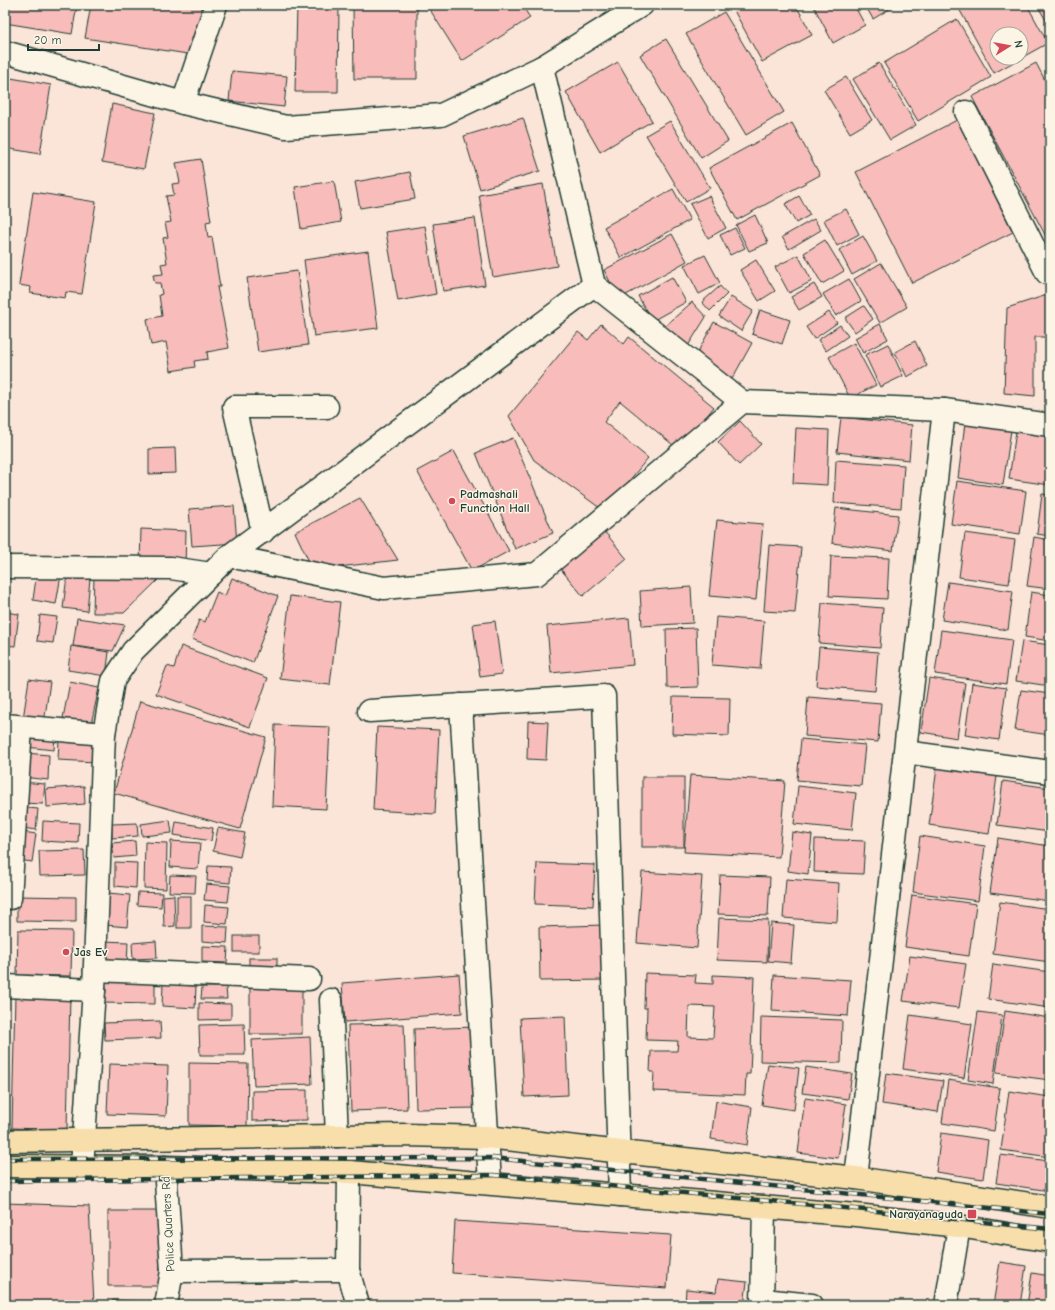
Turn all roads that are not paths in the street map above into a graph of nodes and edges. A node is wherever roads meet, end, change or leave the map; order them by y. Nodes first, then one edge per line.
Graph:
1 (216, 5) edge
2 (642, 5) edge
3 (5, 52) edge
4 (542, 67) junction
5 (183, 103) junction
6 (966, 112) dead end
7 (1050, 274) edge
8 (594, 285) junction
9 (742, 402) junction
10 (327, 407) dead end
11 (944, 410) junction
12 (1050, 425) edge
13 (263, 532) junction
14 (229, 556) junction
15 (5, 567) edge
16 (211, 574) junction
17 (461, 705) junction
18 (369, 711) dead end
19 (13, 726) edge
20 (104, 734) junction
21 (905, 752) junction
22 (1050, 772) edge
23 (10, 898) dead end
24 (309, 979) dead end
25 (95, 980) junction
26 (5, 986) edge
27 (331, 1000) dead end
28 (337, 1136) junction
29 (487, 1136) junction
30 (83, 1140) junction
31 (5, 1141) edge
32 (617, 1152) junction
33 (5, 1166) edge
34 (165, 1166) junction
35 (82, 1167) junction
36 (349, 1172) junction
37 (856, 1178) junction
38 (490, 1183) junction
39 (620, 1195) junction
40 (764, 1207) junction
41 (1050, 1207) edge
42 (959, 1226) junction
43 (1050, 1241) edge
44 (172, 1270) junction
45 (348, 1270) junction
46 (762, 1302) edge
47 (166, 1305) edge
48 (358, 1305) edge
49 (812, 1305) edge
50 (946, 1305) edge

1 - 5 street
2 - 4 street
3 - 5 street
4 - 5 street
4 - 8 street
6 - 7 street
8 - 9 street
8 - 13 street
9 - 11 street
9 - 14 street
10 - 13 street
11 - 12 street
11 - 21 street
13 - 14 street
14 - 16 street
15 - 16 street
16 - 20 street
17 - 18 street
17 - 29 street
17 - 32 street
19 - 20 street
19 - 23 street
20 - 25 street
21 - 22 street
21 - 37 street
24 - 25 street
25 - 26 street
25 - 30 street
27 - 28 street
28 - 29 main road
28 - 30 main road
29 - 32 main road
29 - 38 street
30 - 31 main road
30 - 35 street
32 - 37 main road
32 - 39 street
33 - 35 main road
34 - 35 main road
34 - 36 main road
34 - 44 street, Police Quarters Rd
36 - 38 main road
36 - 45 street
37 - 41 main road
38 - 39 main road
39 - 40 main road
40 - 42 main road
40 - 46 street
42 - 43 main road
42 - 50 street
44 - 45 street
44 - 47 street, Police Quarters Rd
45 - 48 street
46 - 49 street

